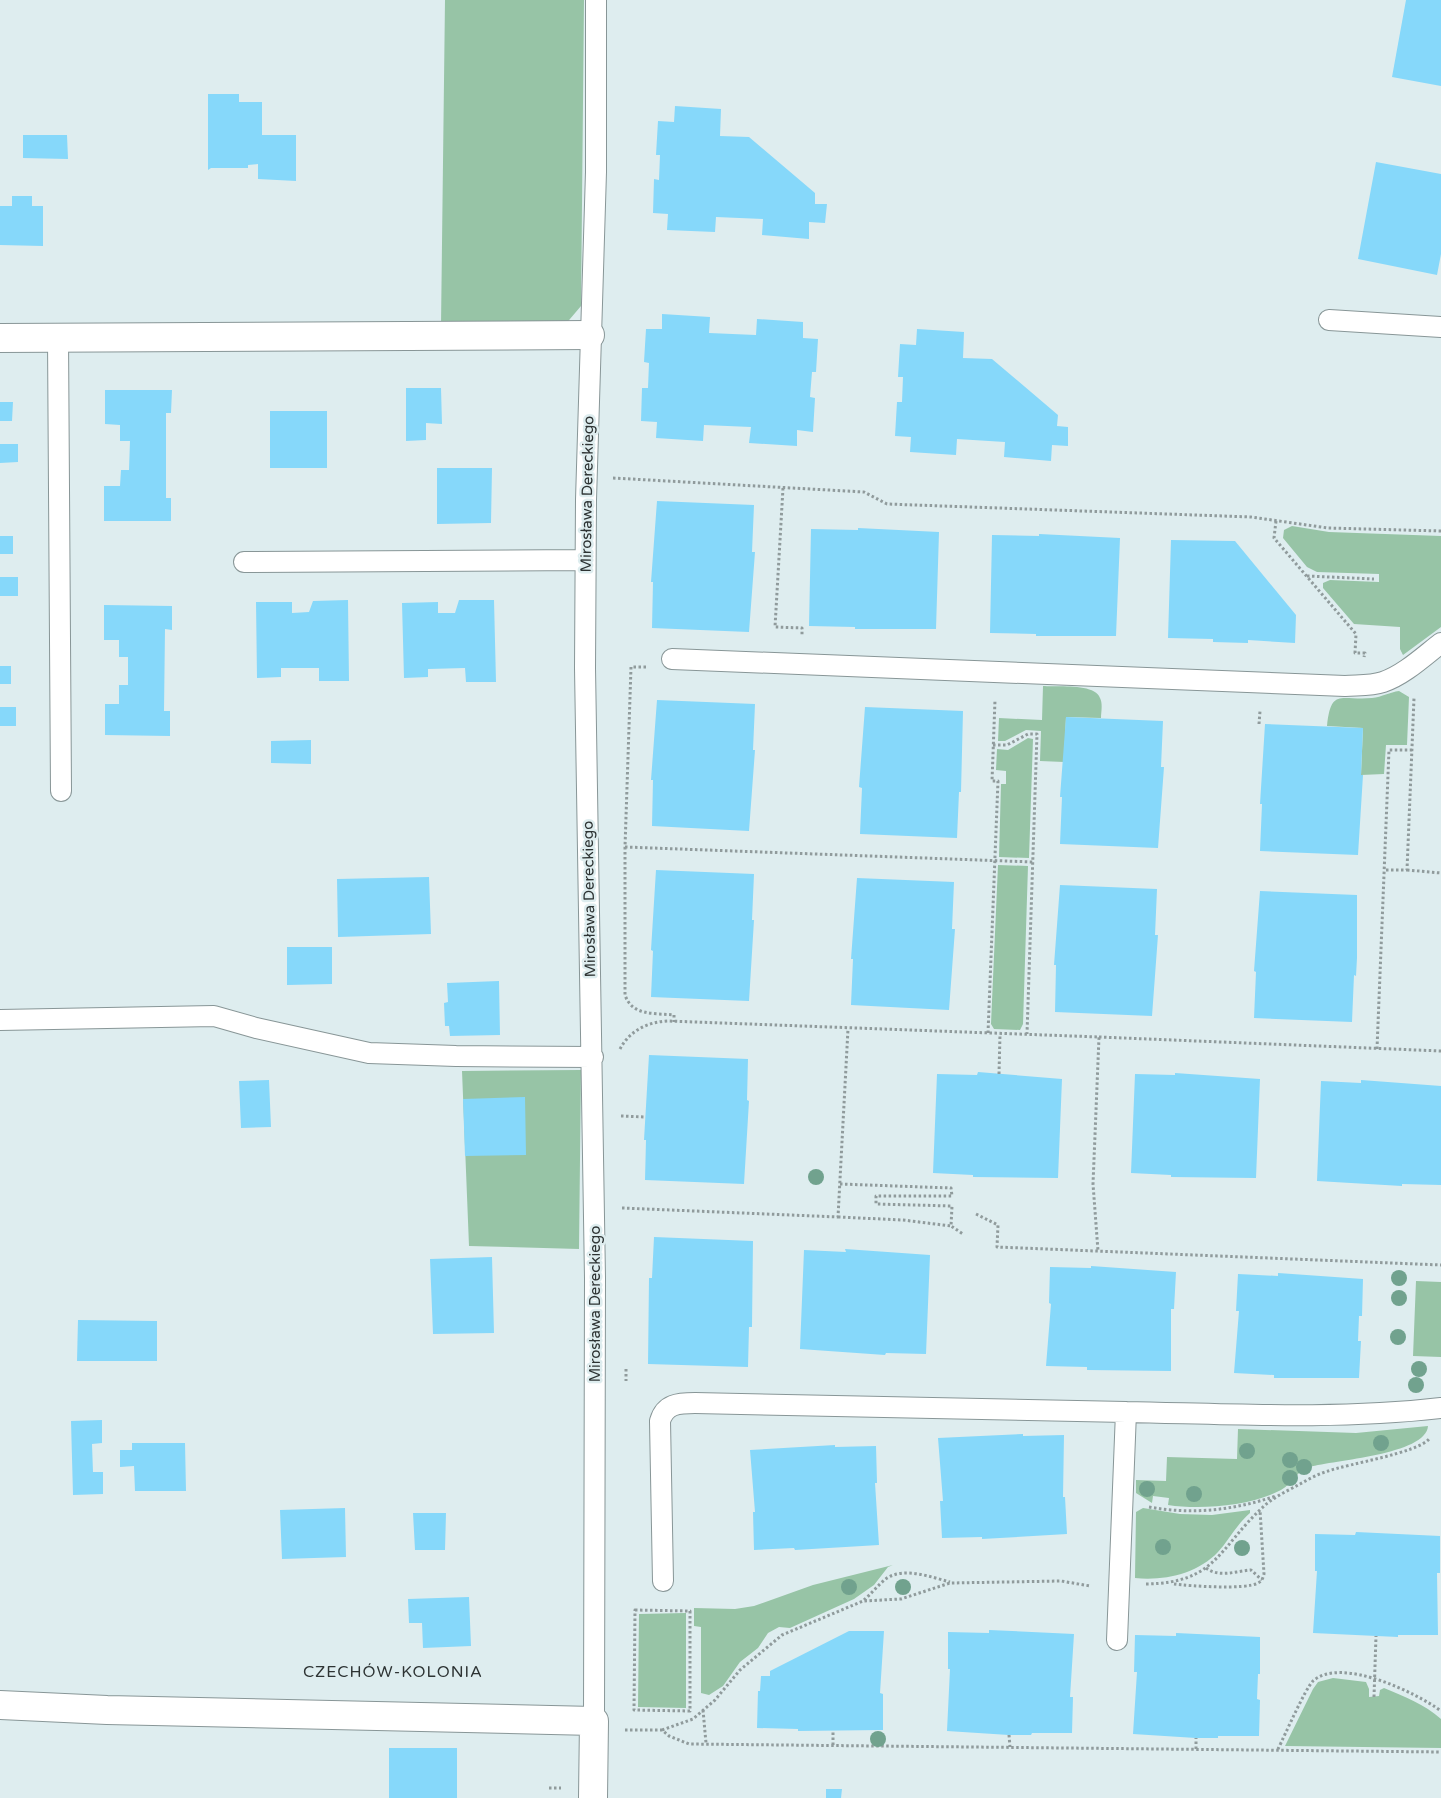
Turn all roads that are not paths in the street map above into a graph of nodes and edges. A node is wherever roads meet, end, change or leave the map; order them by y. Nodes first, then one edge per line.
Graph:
1 (596, 0) edge
2 (1329, 320) dead end
3 (1441, 327) edge
4 (590, 335) junction
5 (0, 338) edge
6 (58, 338) junction
7 (585, 560) junction
8 (244, 562) dead end
9 (1441, 643) edge
10 (672, 660) dead end
11 (61, 791) dead end
12 (0, 1020) edge
13 (593, 1057) junction
14 (1441, 1408) edge
15 (1126, 1412) junction
16 (663, 1581) dead end
17 (1117, 1640) dead end
18 (0, 1705) edge
19 (605, 1726) junction
20 (592, 1798) edge

1 - 4 lane, Mirosława Dereckiego
2 - 3 lane
4 - 6 street
4 - 7 lane, Mirosława Dereckiego
5 - 6 street
6 - 11 lane
7 - 8 lane
7 - 13 lane, Mirosława Dereckiego
9 - 10 lane
12 - 13 lane
13 - 19 lane, Mirosława Dereckiego
14 - 15 lane
15 - 16 lane
15 - 17 lane
18 - 19 street
19 - 20 street, Mirosława Dereckiego

